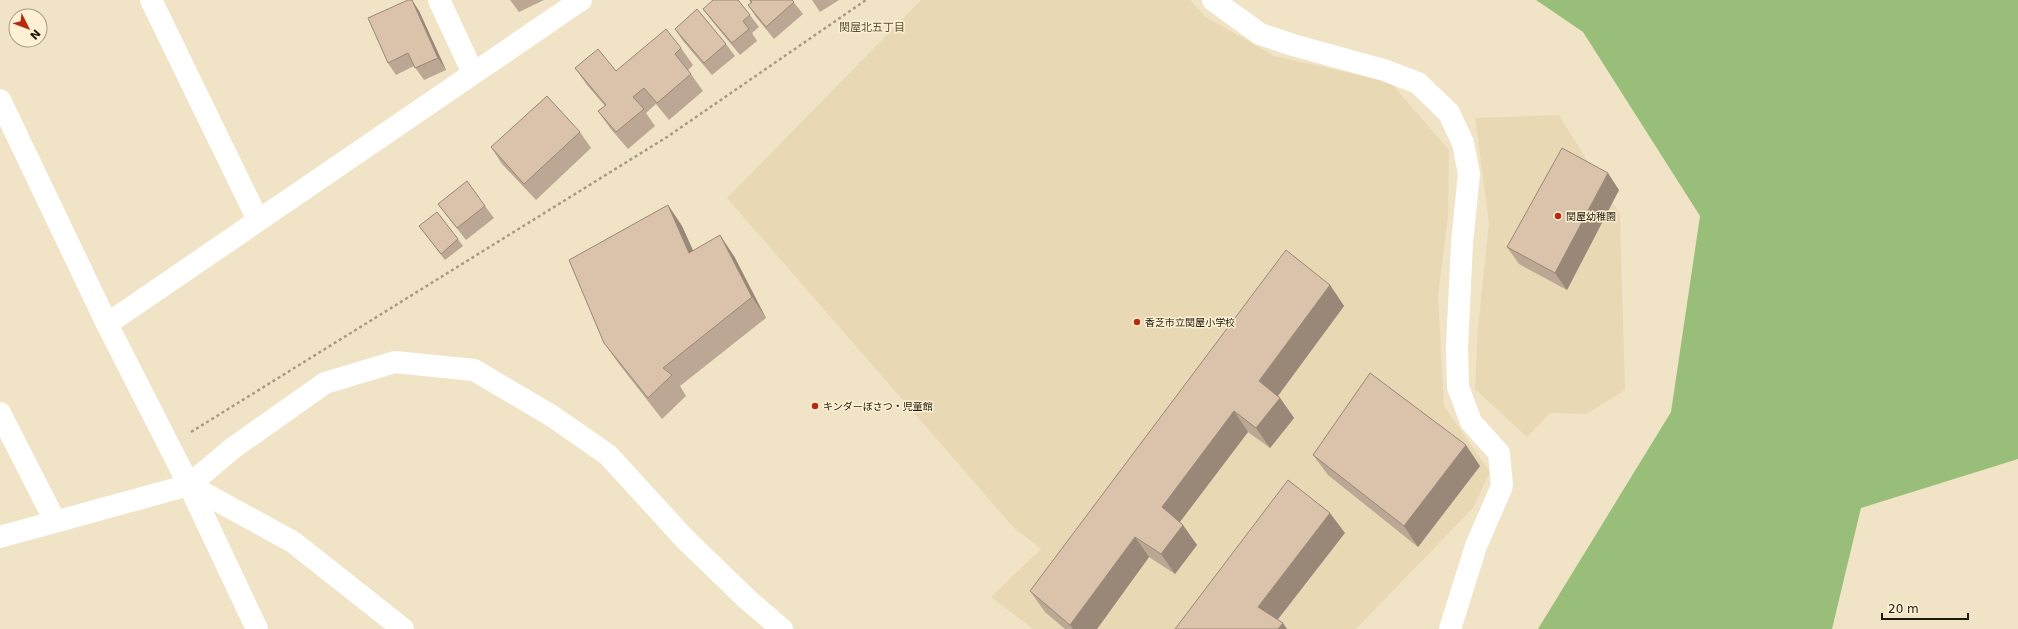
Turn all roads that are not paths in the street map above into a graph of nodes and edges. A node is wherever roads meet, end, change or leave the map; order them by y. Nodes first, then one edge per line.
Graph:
1 (151, 0) edge
2 (439, 0) edge
3 (581, 0) edge
4 (1213, 0) edge
5 (473, 73) junction
6 (0, 100) edge
7 (258, 220) junction
8 (107, 324) junction
9 (0, 413) edge
10 (189, 485) junction
11 (55, 521) junction
12 (0, 537) edge
13 (257, 629) edge
14 (403, 629) edge
15 (782, 629) edge
16 (1450, 629) edge

1 - 7 street
2 - 5 street
3 - 5 street
4 - 16 street
5 - 7 street
6 - 8 street
7 - 8 street
8 - 10 street
9 - 11 street
10 - 11 street
10 - 13 street
10 - 14 street
10 - 15 street
11 - 12 street

